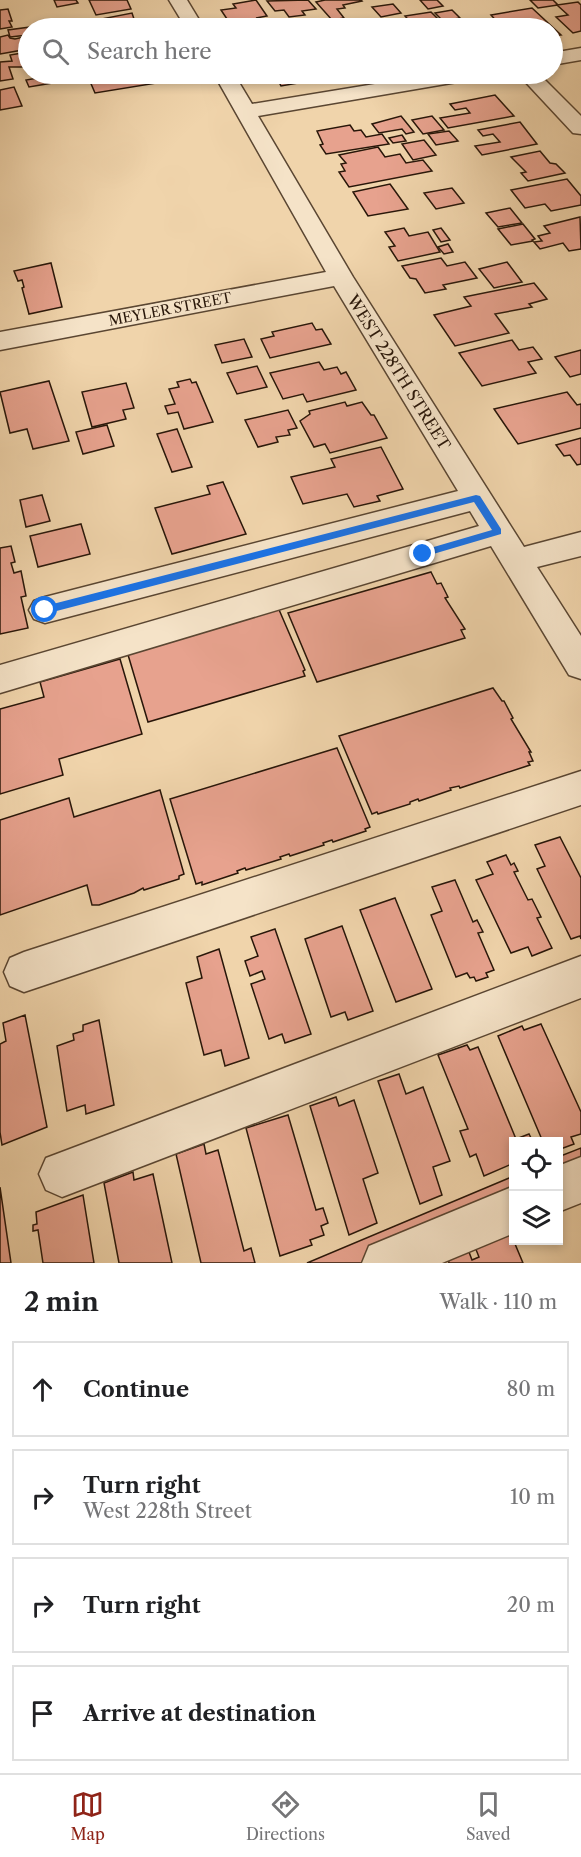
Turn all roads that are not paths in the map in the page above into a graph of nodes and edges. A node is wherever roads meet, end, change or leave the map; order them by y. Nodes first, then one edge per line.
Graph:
1 (178, 0) edge
2 (189, 18) edge
3 (581, 54) edge
4 (563, 57) edge
5 (230, 84) edge
6 (409, 84) edge
7 (538, 84) edge
8 (248, 111) junction
9 (581, 128) edge
10 (341, 277) junction
11 (0, 341) edge
12 (476, 498) junction
13 (498, 532) junction
14 (581, 544) edge
15 (516, 561) junction
16 (45, 610) dead end
17 (581, 665) edge
18 (0, 679) edge
19 (581, 788) edge
20 (24, 972) dead end
21 (581, 976) edge
22 (62, 1174) dead end
23 (581, 1180) edge
24 (563, 1187) edge
25 (509, 1211) edge
26 (386, 1263) edge

1 - 2 street
3 - 4 street
5 - 8 street, WEST 228TH STREET
6 - 8 street
7 - 9 street
8 - 10 street, WEST 228TH STREET
10 - 11 street, MEYLER STREET
10 - 12 street, WEST 228TH STREET
12 - 13 street, WEST 228TH STREET
12 - 16 street
13 - 15 street, WEST 228TH STREET
13 - 18 street
14 - 15 street
15 - 17 street, WEST 228TH STREET
19 - 20 street
21 - 22 street
23 - 24 street
25 - 26 street

